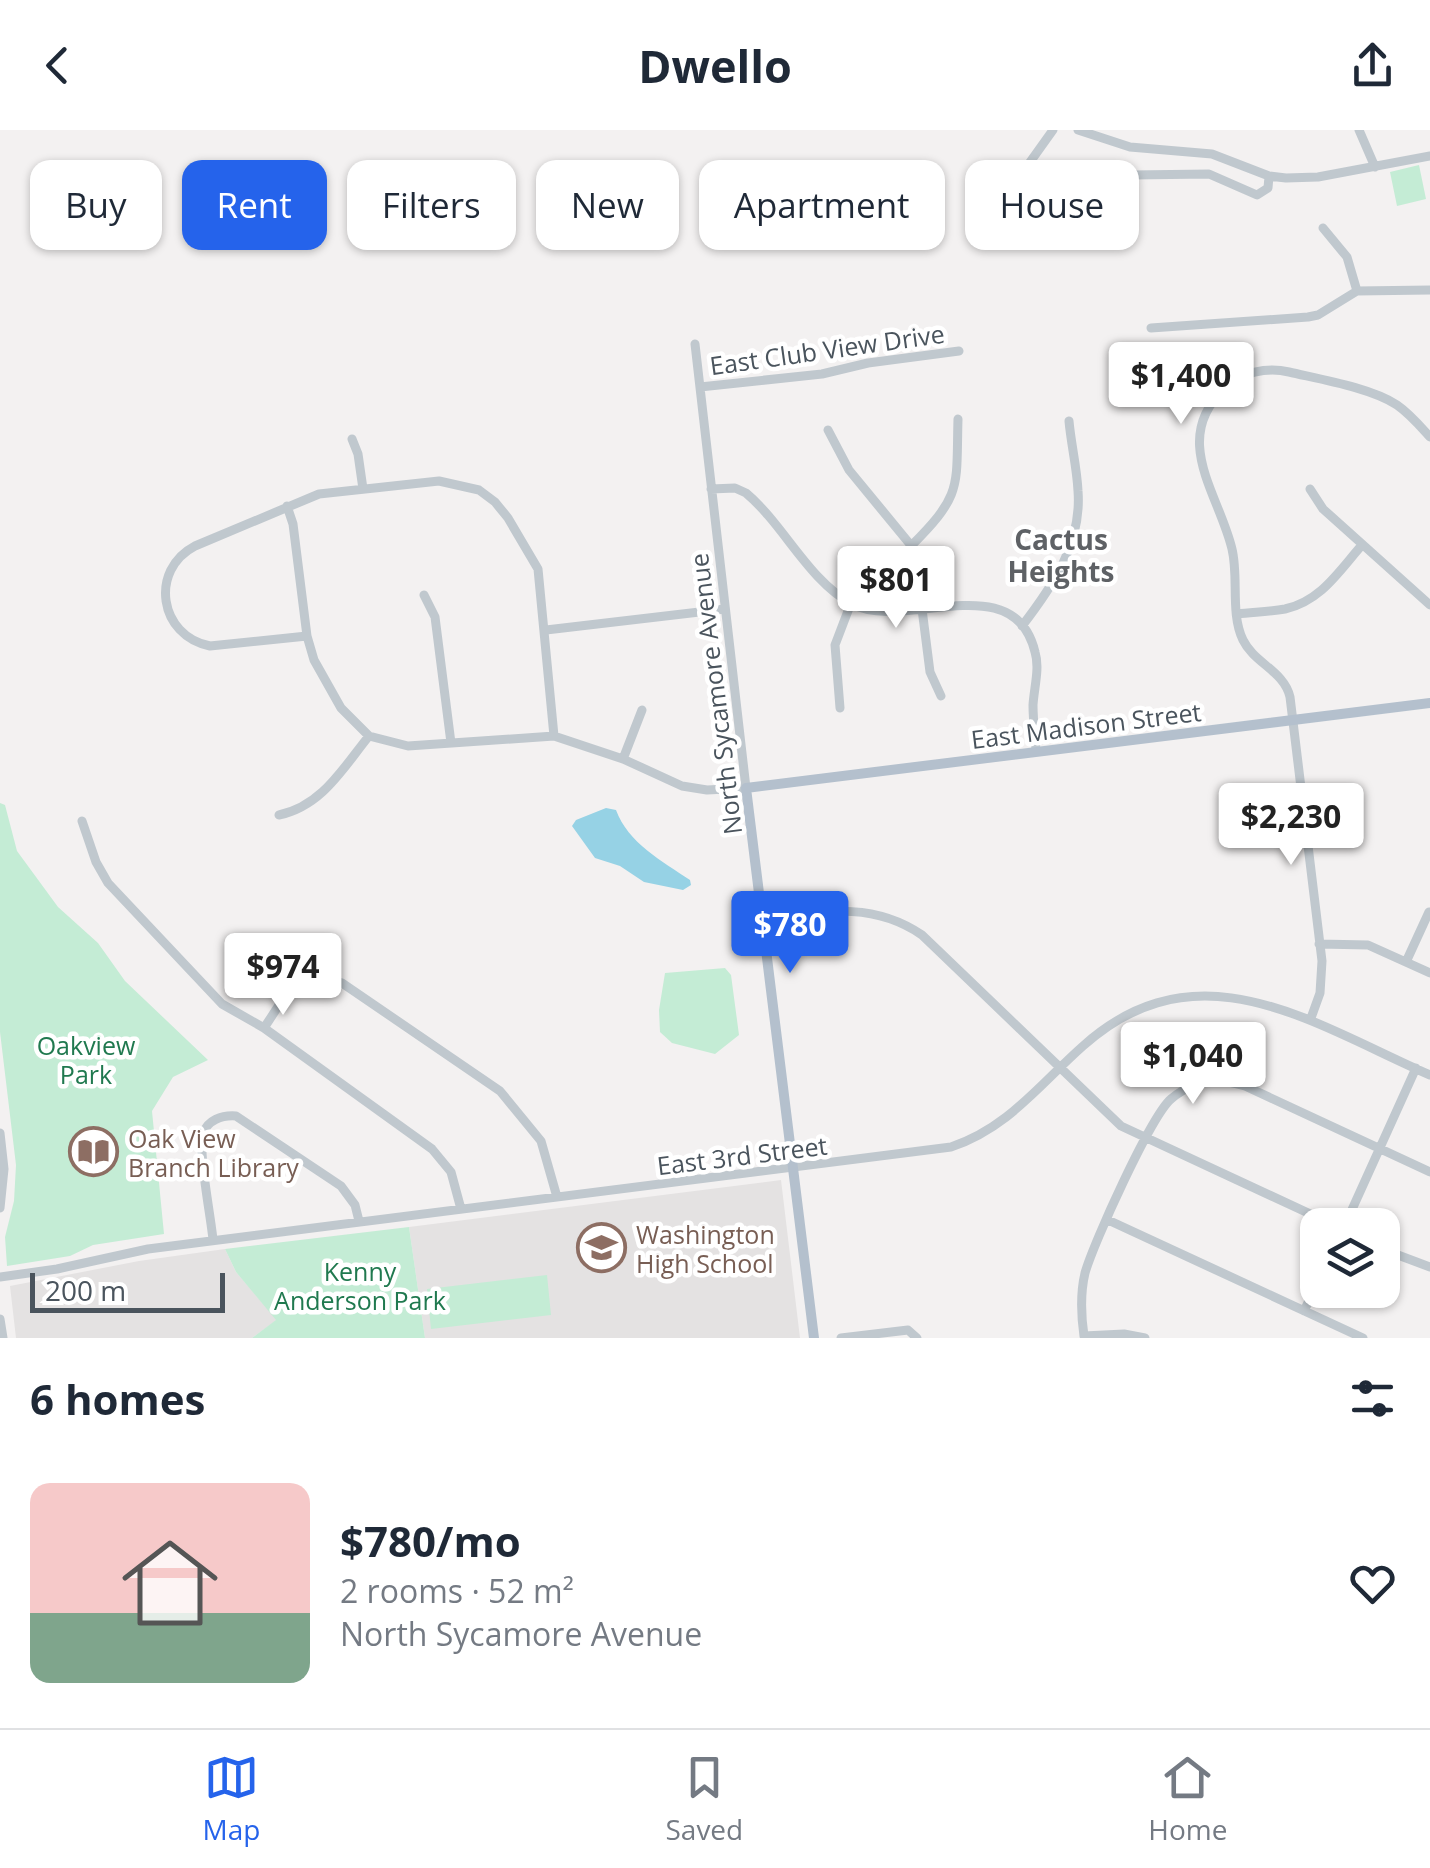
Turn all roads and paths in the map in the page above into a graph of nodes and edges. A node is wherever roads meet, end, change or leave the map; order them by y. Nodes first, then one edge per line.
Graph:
1 (1053, 130) edge
2 (1078, 130) edge
3 (1359, 130) edge
4 (1430, 156) edge
5 (1032, 160) edge
6 (1375, 167) junction
7 (1139, 175) edge
8 (1270, 176) junction
9 (1323, 228) dead end
10 (1430, 290) edge
11 (1357, 291) junction
12 (1151, 328) dead end
13 (694, 344) dead end
14 (960, 350) dead end
15 (700, 387) junction
16 (958, 418) dead end
17 (1069, 421) dead end
18 (828, 430) dead end
19 (1430, 437) edge
20 (352, 439) dead end
21 (363, 489) junction
22 (711, 489) junction
23 (1310, 489) dead end
24 (287, 506) junction
25 (912, 545) junction
26 (1362, 545) junction
27 (424, 595) dead end
28 (851, 603) junction
29 (1430, 605) edge
30 (939, 606) junction
31 (922, 609) junction
32 (725, 610) junction
33 (1237, 614) junction
34 (1022, 626) junction
35 (546, 630) junction
36 (307, 636) junction
37 (941, 696) dead end
38 (1430, 703) edge
39 (840, 708) dead end
40 (642, 710) dead end
41 (1292, 720) junction
42 (368, 736) junction
43 (554, 736) junction
44 (450, 743) junction
45 (1036, 751) junction
46 (622, 759) junction
47 (746, 788) junction
48 (279, 815) dead end
49 (82, 822) dead end
50 (1429, 912) edge
51 (762, 920) junction
52 (293, 939) dead end
53 (1319, 944) junction
54 (1406, 962) junction
55 (1430, 974) edge
56 (310, 977) junction
57 (1311, 1018) junction
58 (264, 1028) junction
59 (1060, 1068) junction
60 (1416, 1068) junction
61 (1430, 1075) edge
62 (0, 1132) edge
63 (1145, 1139) junction
64 (1, 1146) edge
65 (1380, 1150) junction
66 (795, 1170) junction
67 (1430, 1172) edge
68 (557, 1198) junction
69 (0, 1208) edge
70 (1353, 1208) edge
71 (462, 1209) junction
72 (1300, 1210) edge
73 (1108, 1220) junction
74 (358, 1222) junction
75 (213, 1240) junction
76 (1400, 1256) edge
77 (1430, 1267) edge
78 (0, 1277) edge
79 (1305, 1308) edge
80 (1304, 1311) junction
81 (0, 1318) edge
82 (1083, 1337) edge
83 (2, 1338) edge
84 (814, 1338) edge
85 (841, 1338) edge
86 (917, 1338) edge
87 (1146, 1338) edge
88 (1363, 1338) edge

1 - 5 street
2 - 8 street
3 - 6 street
4 - 6 street
6 - 8 street
7 - 8 street
9 - 11 street
10 - 11 street
11 - 12 street
13 - 15 street, North Sycamore Avenue
14 - 15 street, East Club View Drive
15 - 22 street, North Sycamore Avenue
16 - 25 street
17 - 34 street
18 - 25 street
19 - 33 street
20 - 21 street
21 - 24 street
21 - 35 street
22 - 28 street
22 - 32 street, North Sycamore Avenue
23 - 26 street
24 - 36 street
24 - 36 street
25 - 30 street
26 - 29 street
26 - 33 street
27 - 44 street
28 - 31 street
28 - 39 street
30 - 31 street
30 - 34 street
31 - 37 street
32 - 35 street
32 - 47 street, North Sycamore Avenue
33 - 41 street
34 - 45 street
35 - 43 street
36 - 42 street
38 - 41 main road, East Madison Street
40 - 46 street
41 - 45 main road, East Madison Street
41 - 53 street
42 - 44 street
42 - 48 street
43 - 44 street
43 - 46 street
45 - 47 main road, East Madison Street
46 - 47 street
47 - 51 main road, North Sycamore Avenue
49 - 58 street
50 - 54 street
51 - 59 street
51 - 66 main road, North Sycamore Avenue
52 - 56 street
53 - 54 street
53 - 57 street
54 - 55 street
56 - 58 street
56 - 68 street
57 - 59 street, East 3rd Street
57 - 60 street, East 3rd Street
58 - 71 street
59 - 63 street
59 - 66 street, East 3rd Street
60 - 61 street, East 3rd Street
60 - 65 street
62 - 64 street
63 - 65 street
63 - 72 street
63 - 73 street
64 - 69 street
65 - 67 street
65 - 70 street
66 - 68 street, East 3rd Street
66 - 84 main road, North Sycamore Avenue
68 - 71 street, East 3rd Street
71 - 74 street, East 3rd Street
73 - 80 street
73 - 82 street
74 - 75 street, East 3rd Street
74 - 75 street
75 - 78 street, East 3rd Street
76 - 77 street
79 - 80 street
80 - 88 street
81 - 83 street
82 - 87 street
85 - 86 street

